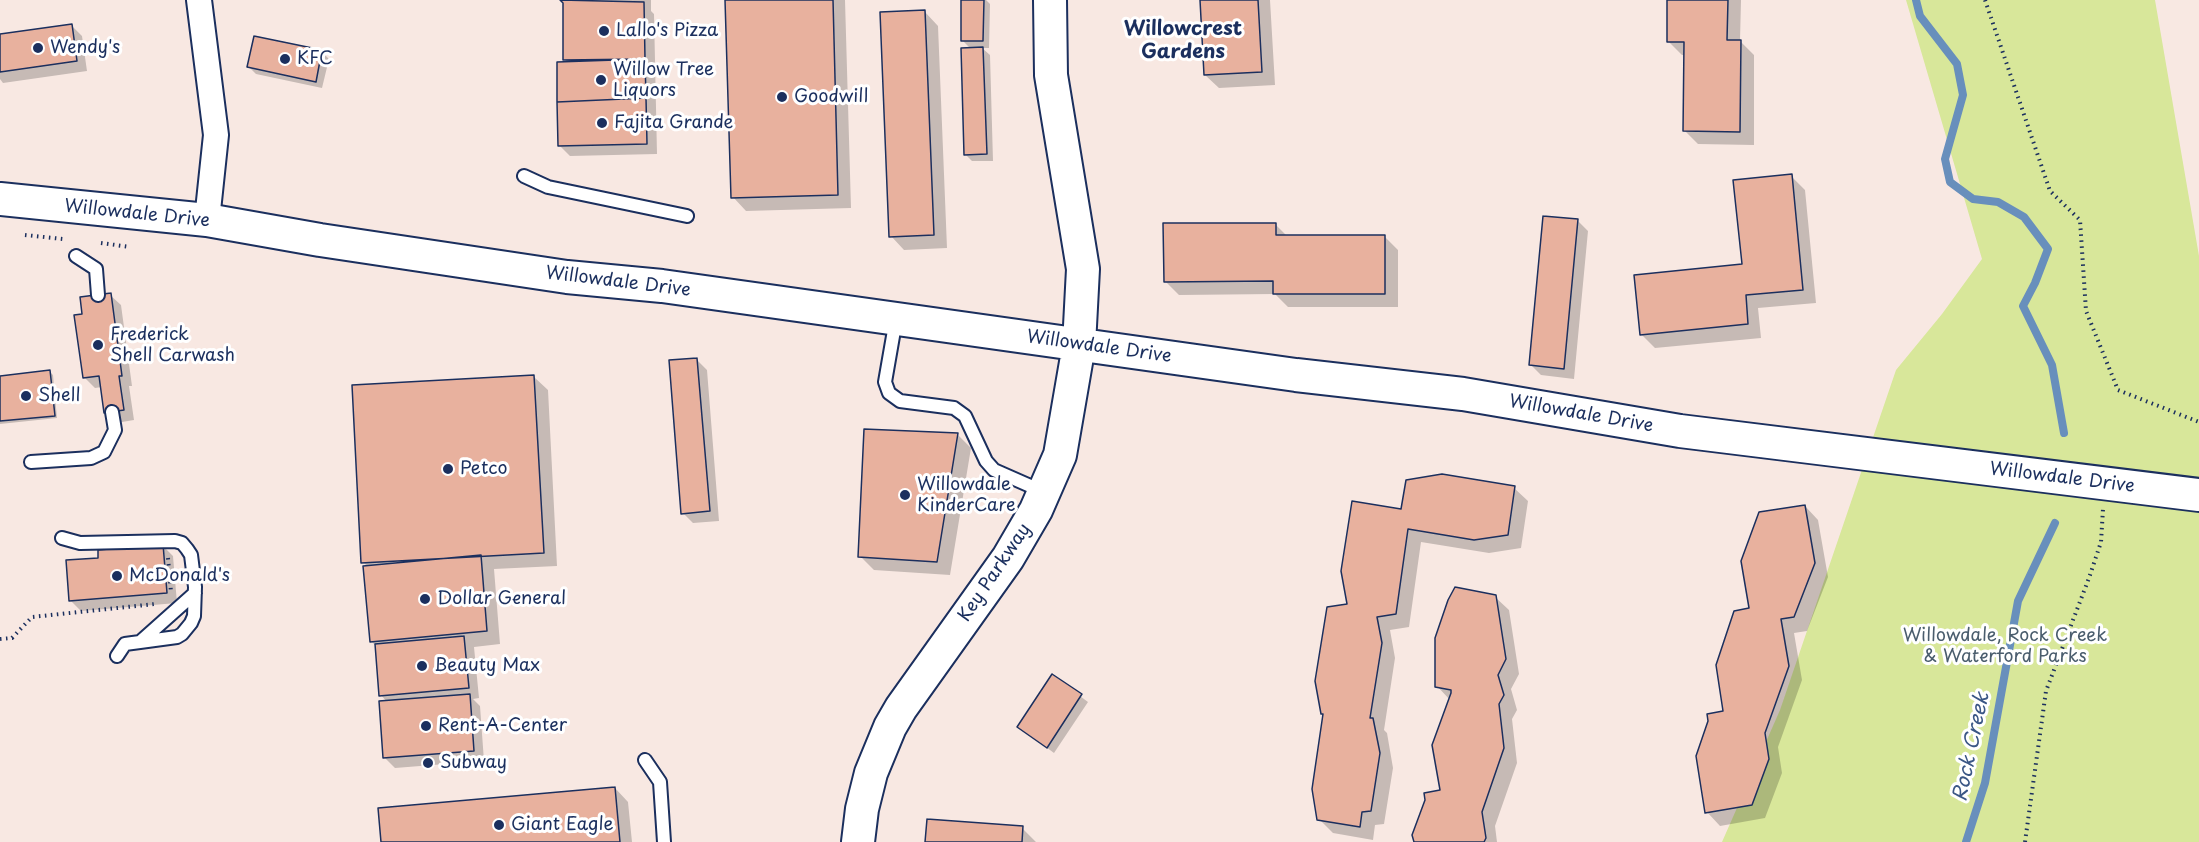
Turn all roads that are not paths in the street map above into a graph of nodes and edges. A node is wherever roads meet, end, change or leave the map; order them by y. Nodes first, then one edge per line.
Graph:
1 (199, 0) edge
2 (1050, 0) edge
3 (524, 176) dead end
4 (0, 200) edge
5 (687, 216) dead end
6 (207, 220) junction
7 (75, 256) dead end
8 (98, 295) dead end
9 (896, 317) junction
10 (1079, 345) junction
11 (112, 412) dead end
12 (31, 462) dead end
13 (1044, 492) junction
14 (2199, 495) edge
15 (62, 538) dead end
16 (195, 593) junction
17 (140, 642) junction
18 (117, 657) dead end
19 (645, 760) dead end
20 (664, 842) edge
21 (858, 842) edge

1 - 6 street
2 - 10 street, Key Parkway
3 - 5 lane
4 - 6 street, Willowdale Drive
6 - 9 street, Willowdale Drive
7 - 8 lane
9 - 10 street, Willowdale Drive
9 - 13 lane
10 - 13 street, Key Parkway
10 - 14 street, Willowdale Drive
11 - 12 lane
13 - 21 street, Key Parkway
15 - 16 lane
16 - 17 lane
16 - 17 lane
17 - 18 lane
19 - 20 lane

